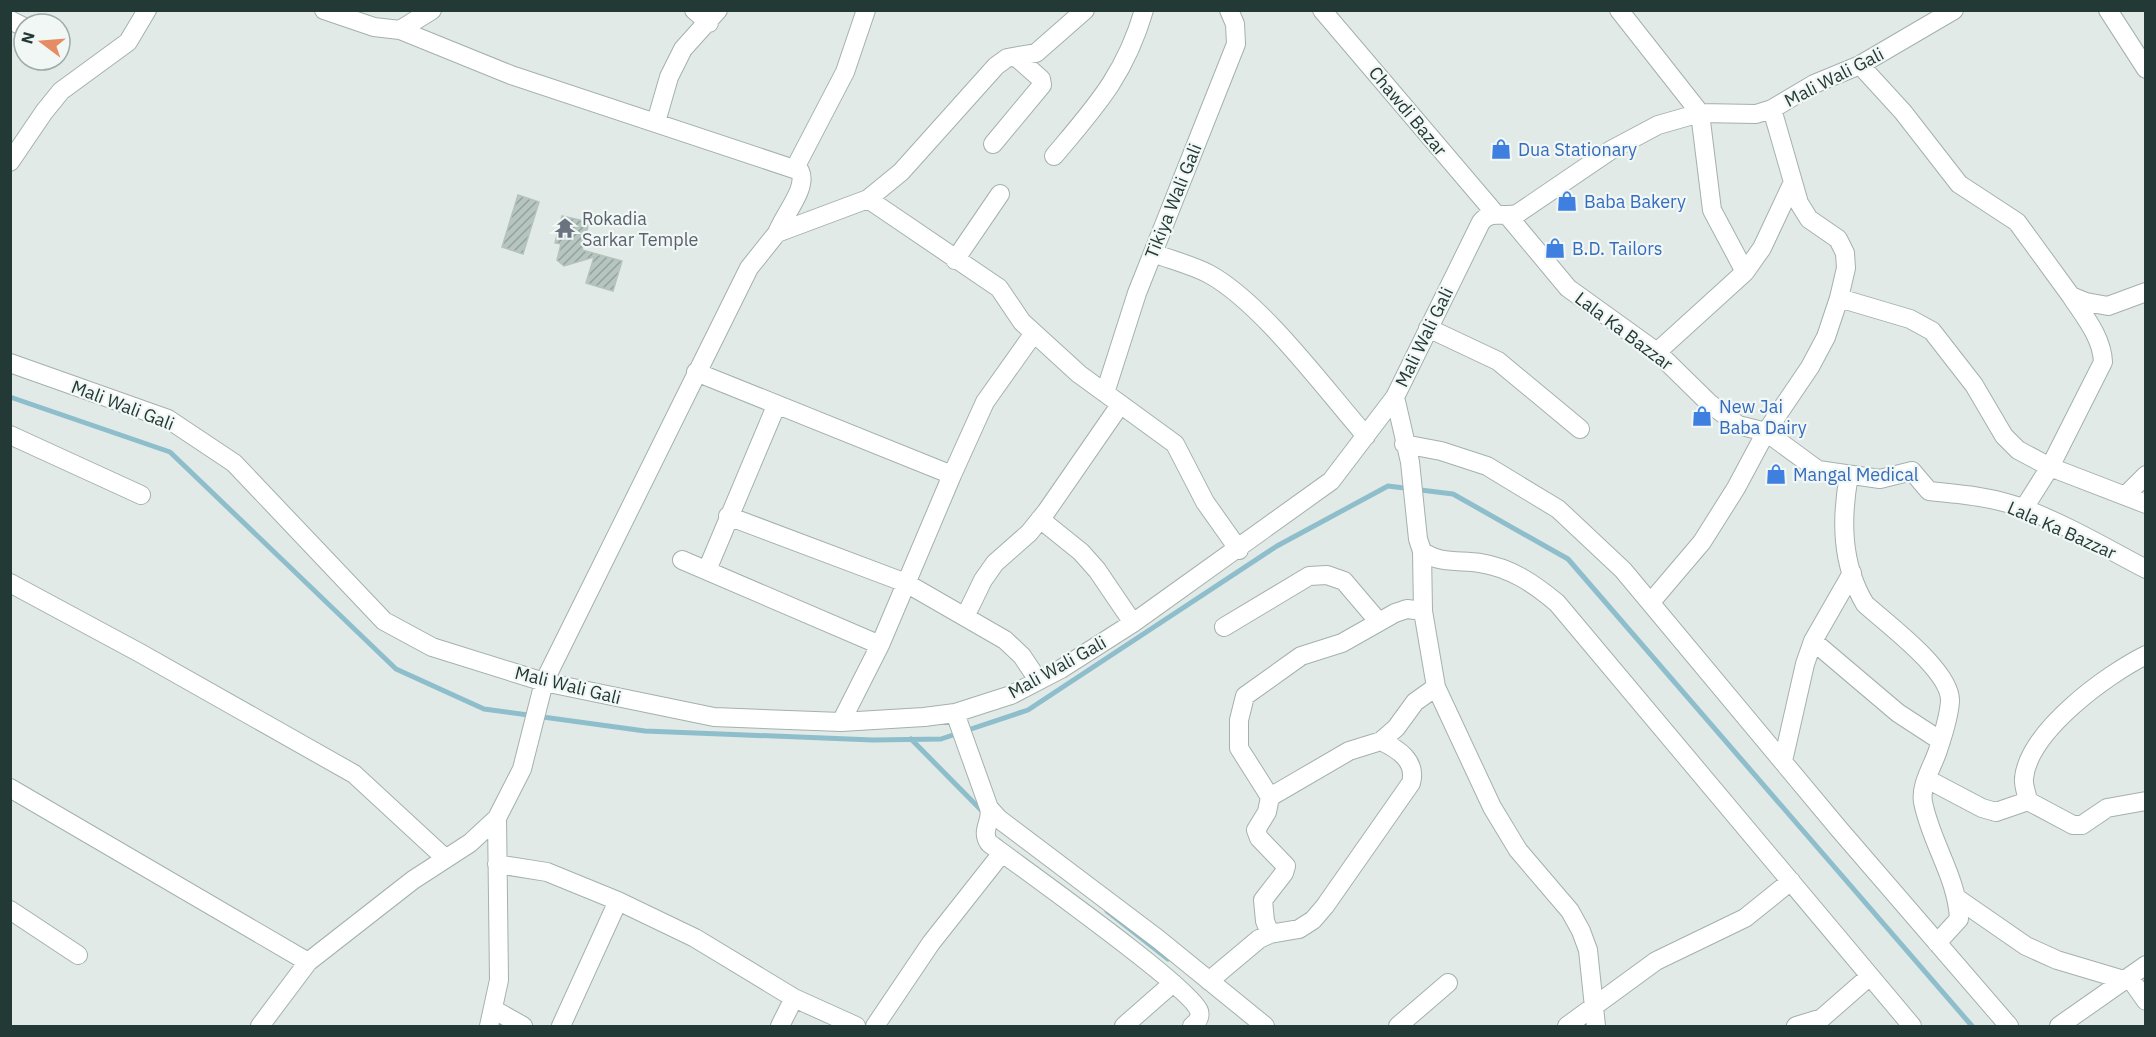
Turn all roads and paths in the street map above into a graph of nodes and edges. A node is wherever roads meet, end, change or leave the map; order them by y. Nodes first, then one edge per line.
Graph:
1 (147, 10) edge
2 (324, 10) edge
3 (432, 10) edge
4 (694, 10) edge
5 (866, 10) edge
6 (1085, 10) edge
7 (1144, 10) edge
8 (1229, 10) edge
9 (1322, 10) edge
10 (1620, 10) edge
11 (1954, 10) edge
12 (2108, 10) edge
13 (714, 17) edge
14 (400, 30) junction
15 (1016, 57) junction
16 (1860, 65) junction
17 (2145, 69) edge
18 (1772, 110) junction
19 (1700, 113) junction
20 (656, 122) junction
21 (993, 144) dead end
22 (1054, 156) dead end
23 (10, 162) edge
24 (795, 168) junction
25 (1793, 182) junction
26 (1000, 194) dead end
27 (868, 199) junction
28 (1501, 214) junction
29 (777, 233) junction
30 (1153, 253) junction
31 (955, 260) junction
32 (1745, 272) junction
33 (2145, 292) edge
34 (2071, 296) junction
35 (1839, 298) junction
36 (1428, 328) junction
37 (1034, 333) junction
38 (1657, 352) junction
39 (10, 363) edge
40 (696, 372) junction
41 (1105, 393) junction
42 (1395, 397) junction
43 (1120, 405) junction
44 (776, 406) junction
45 (1580, 429) dead end
46 (1766, 432) junction
47 (10, 435) edge
48 (1366, 436) junction
49 (1404, 444) junction
50 (2050, 467) junction
51 (952, 475) junction
52 (1849, 475) junction
53 (2145, 476) edge
54 (141, 495) dead end
55 (2124, 496) junction
56 (2145, 504) edge
57 (2024, 508) junction
58 (728, 516) junction
59 (1040, 519) junction
60 (1239, 550) junction
61 (1422, 551) junction
62 (682, 560) dead end
63 (2145, 569) edge
64 (707, 570) junction
65 (1851, 573) junction
66 (10, 584) edge
67 (906, 584) junction
68 (1651, 602) junction
69 (1423, 611) junction
70 (965, 617) junction
71 (1378, 621) junction
72 (1133, 623) junction
73 (1224, 627) dead end
74 (1813, 641) junction
75 (880, 645) junction
76 (2145, 655) edge
77 (1038, 681) junction
78 (544, 682) junction
79 (1436, 687) junction
80 (958, 720) junction
81 (841, 722) junction
82 (1381, 741) junction
83 (1941, 741) junction
84 (1783, 761) junction
85 (1927, 779) junction
86 (10, 788) edge
87 (1270, 797) junction
88 (2028, 801) junction
89 (2145, 801) edge
90 (988, 817) junction
91 (497, 818) junction
92 (1002, 853) junction
93 (445, 858) junction
94 (497, 864) junction
95 (1791, 881) junction
96 (1958, 899) junction
97 (618, 901) junction
98 (10, 910) edge
99 (1270, 934) junction
100 (1158, 939) junction
101 (1937, 943) junction
102 (78, 955) dead end
103 (1146, 960) junction
104 (308, 962) junction
105 (2145, 965) edge
106 (1870, 976) junction
107 (2126, 979) junction
108 (1209, 981) junction
109 (1173, 983) junction
110 (1448, 983) dead end
111 (794, 998) junction
112 (2145, 1001) edge
113 (491, 1018) edge
114 (1594, 1018) edge
115 (1806, 1025) edge
116 (260, 1026) edge
117 (523, 1026) edge
118 (561, 1026) edge
119 (780, 1026) edge
120 (856, 1026) edge
121 (875, 1026) edge
122 (1124, 1026) edge
123 (1192, 1026) edge
124 (1265, 1026) edge
125 (1398, 1026) edge
126 (1567, 1026) edge
127 (1912, 1026) edge
128 (2009, 1026) edge
129 (2059, 1026) edge

1 - 23 street
2 - 14 street
3 - 14 street
4 - 13 street
5 - 24 street
6 - 15 street
7 - 22 street
8 - 30 street, Tikiya Wali Gali
9 - 28 street, Chawdi Bazar
10 - 19 street
11 - 16 street, Mali Wali Gali
12 - 17 street
13 - 20 street
14 - 20 street
15 - 21 street
15 - 27 street
16 - 18 street, Mali Wali Gali
16 - 34 street
18 - 19 street, Mali Wali Gali
18 - 25 street
19 - 28 street, Mali Wali Gali
19 - 32 street
20 - 24 street
24 - 29 street
25 - 32 street
25 - 35 street
26 - 31 street
27 - 29 street
27 - 31 street
28 - 36 street, Mali Wali Gali
28 - 38 street, Lala Ka Bazzar
29 - 40 street
30 - 41 street, Tikiya Wali Gali
30 - 48 street
31 - 37 street
32 - 38 street
33 - 34 street
34 - 50 street
35 - 46 street
35 - 50 street
36 - 42 street, Mali Wali Gali
36 - 45 street
37 - 41 street
37 - 51 street
38 - 46 street, Lala Ka Bazzar
39 - 78 street, Mali Wali Gali
40 - 44 street
40 - 78 street
41 - 43 street
42 - 48 street, Mali Wali Gali
42 - 49 street
43 - 59 street
43 - 60 street
44 - 51 street
44 - 58 street
46 - 52 street, Lala Ka Bazzar
46 - 68 street
47 - 54 street
48 - 60 street, Mali Wali Gali
49 - 61 street
49 - 68 street
50 - 55 street
50 - 57 street
51 - 67 street
52 - 57 street, Lala Ka Bazzar
52 - 65 street
53 - 55 street
55 - 56 street
57 - 63 street, Lala Ka Bazzar
58 - 64 street
58 - 67 street
59 - 70 street
59 - 72 street
60 - 72 street, Mali Wali Gali
61 - 69 street
61 - 95 street
62 - 64 street
64 - 75 street
65 - 74 street
65 - 83 street
66 - 93 street
67 - 70 street
67 - 75 street
68 - 84 street
69 - 71 street
69 - 79 street
70 - 77 street
71 - 73 street
71 - 87 street
72 - 77 street, Mali Wali Gali
74 - 83 street
74 - 84 street
75 - 81 street
76 - 88 street
77 - 80 street, Mali Wali Gali
78 - 81 street, Mali Wali Gali
78 - 91 street
79 - 82 street
79 - 114 street
80 - 81 street, Mali Wali Gali
80 - 90 street
82 - 87 street
82 - 99 street
83 - 85 street
84 - 101 street
85 - 88 street
85 - 96 street
86 - 104 street
87 - 99 street
88 - 89 street
90 - 92 street
90 - 100 street
91 - 93 street
91 - 94 street
92 - 103 street
92 - 121 street
93 - 104 street
94 - 97 street
94 - 113 street
95 - 106 street
95 - 114 street
96 - 101 street
96 - 107 street
97 - 111 street
97 - 118 street
98 - 102 street
99 - 108 street
100 - 103 street
100 - 108 street
101 - 128 street
103 - 109 street
104 - 116 street
105 - 107 street
106 - 115 street
106 - 127 street
107 - 112 street
107 - 129 street
108 - 124 street
109 - 122 street
109 - 123 street
110 - 125 street
111 - 119 street
111 - 120 street
113 - 117 street
114 - 126 street

